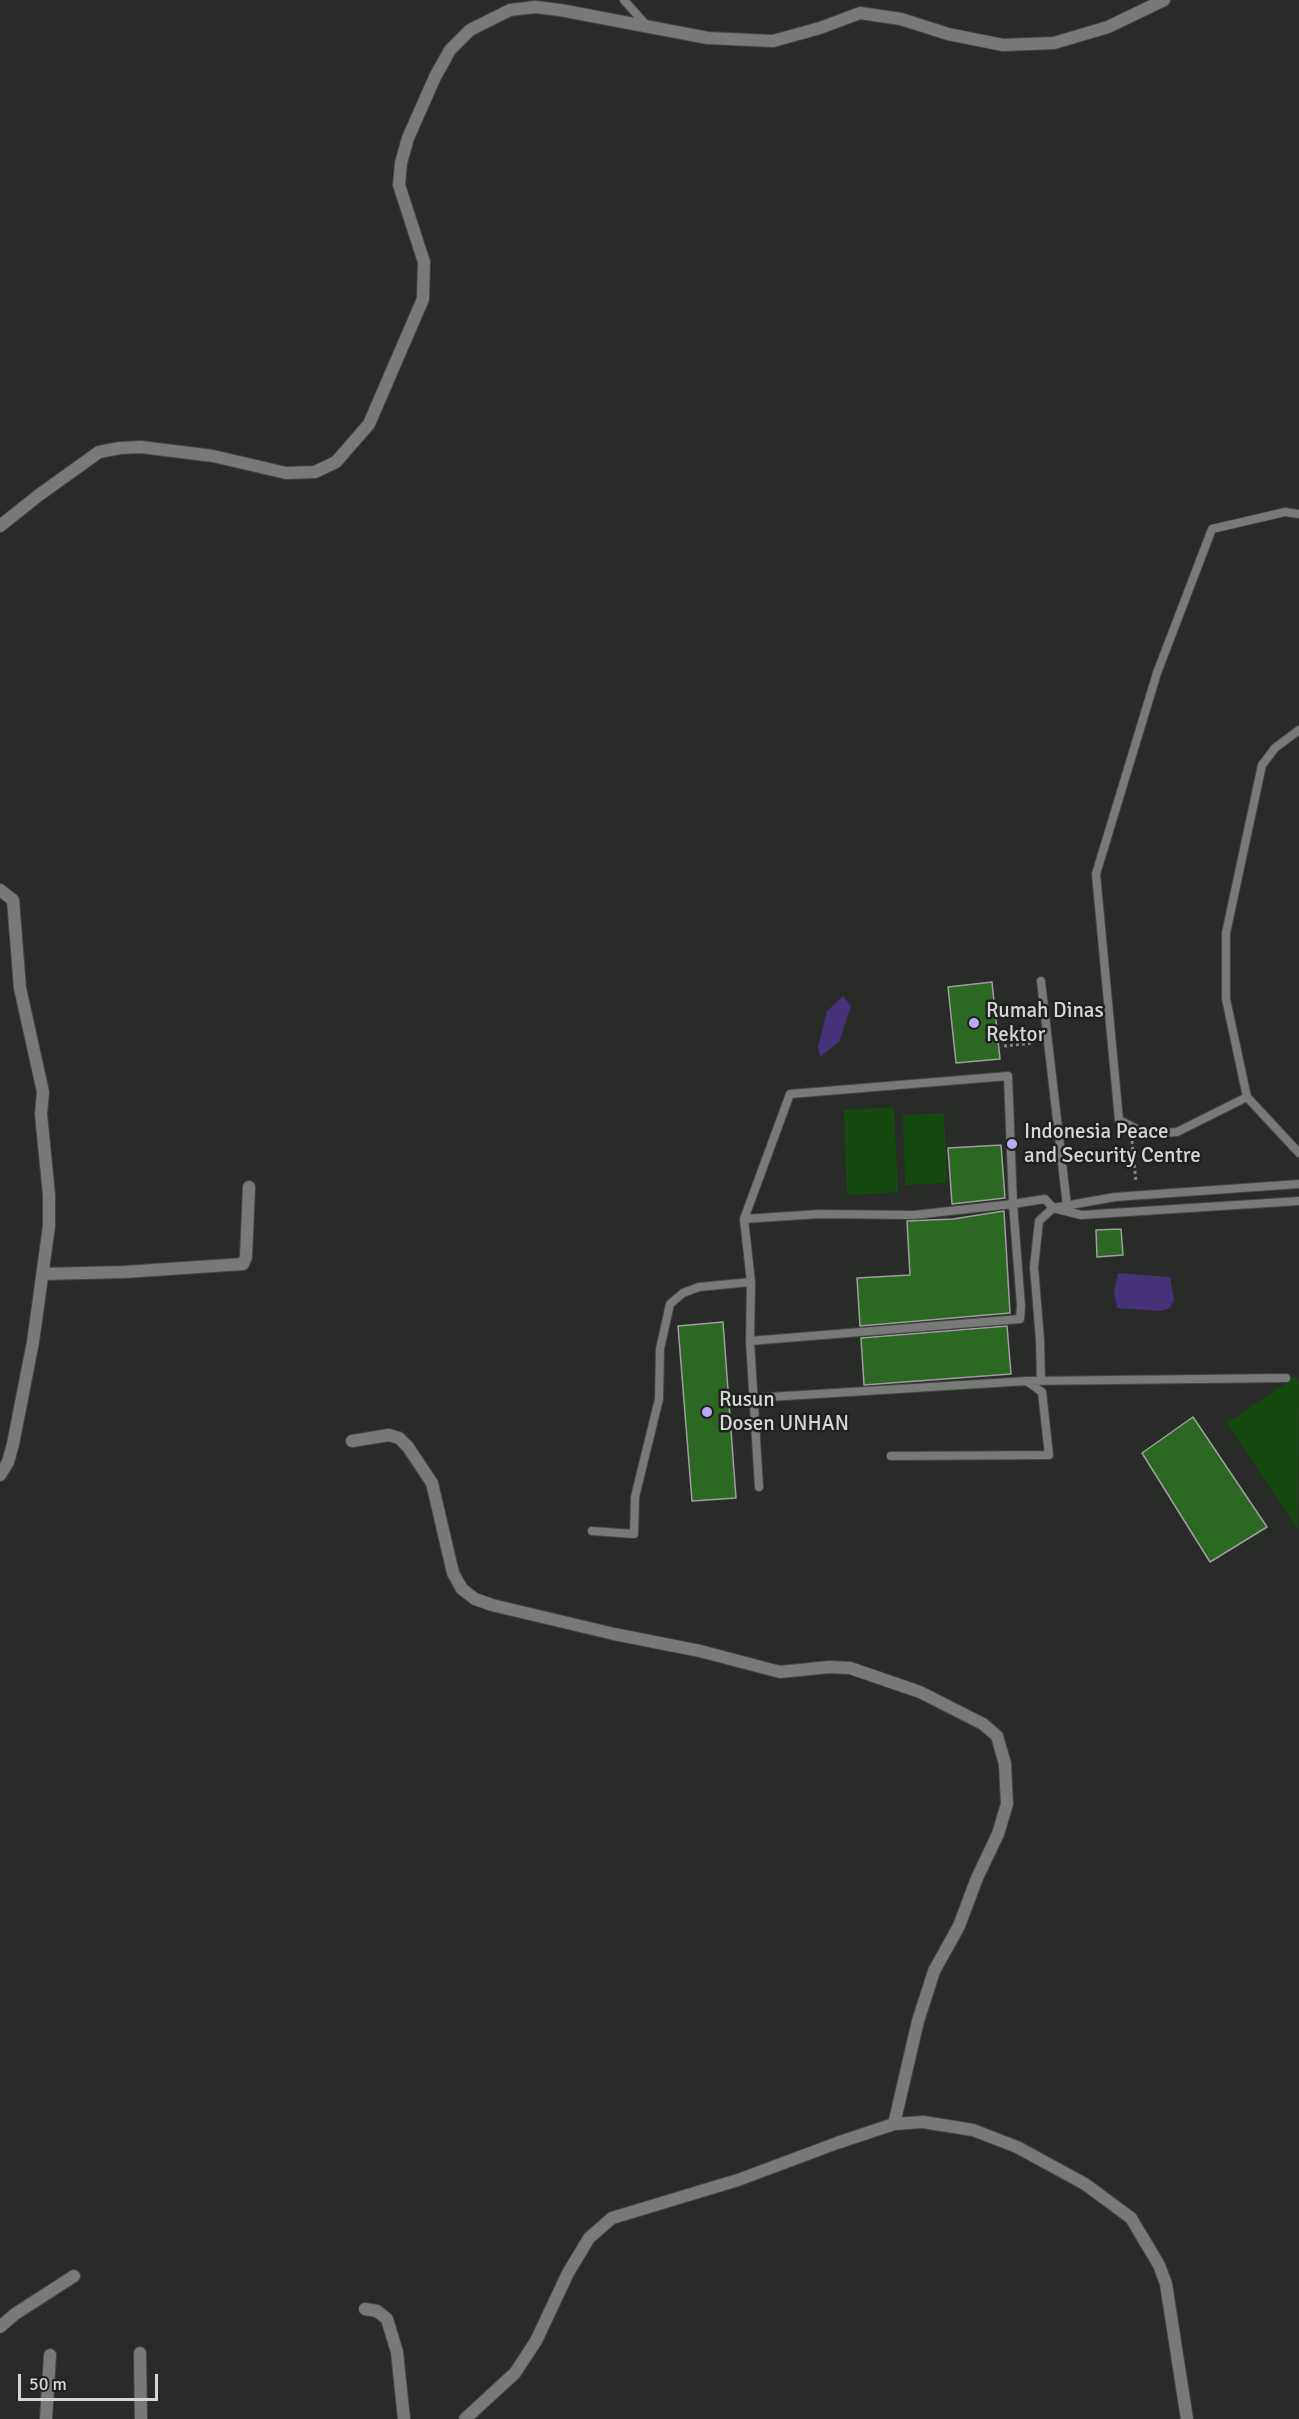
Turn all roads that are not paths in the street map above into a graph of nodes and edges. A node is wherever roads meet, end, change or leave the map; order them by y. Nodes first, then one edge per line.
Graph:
1 (624, 0) edge
2 (1164, 0) edge
3 (647, 26) junction
4 (1299, 514) edge
5 (0, 526) edge
6 (1299, 730) edge
7 (0, 890) edge
8 (1041, 981) dead end
9 (1247, 1097) junction
10 (1299, 1153) edge
11 (1299, 1184) edge
12 (249, 1187) dead end
13 (1299, 1201) edge
14 (1013, 1204) junction
15 (1067, 1206) junction
16 (1053, 1208) junction
17 (744, 1218) junction
18 (43, 1274) junction
19 (751, 1282) junction
20 (750, 1341) junction
21 (1286, 1378) dead end
22 (1027, 1381) junction
23 (1041, 1381) junction
24 (753, 1398) junction
25 (352, 1441) dead end
26 (891, 1456) dead end
27 (0, 1475) edge
28 (759, 1487) dead end
29 (592, 1531) dead end
30 (894, 2124) junction
31 (74, 2276) dead end
32 (364, 2309) dead end
33 (0, 2327) edge
34 (140, 2353) dead end
35 (50, 2355) dead end
36 (46, 2419) edge
37 (141, 2419) edge
38 (404, 2419) edge
39 (465, 2419) edge
40 (1187, 2419) edge

1 - 3 lane
2 - 3 street
3 - 5 street
4 - 9 lane
6 - 9 lane
7 - 18 street
8 - 15 lane
9 - 10 lane
11 - 15 lane
12 - 18 street
13 - 16 lane
14 - 16 lane
14 - 17 lane
14 - 17 lane
14 - 20 lane
15 - 16 lane
16 - 23 lane
17 - 19 lane
18 - 27 street
19 - 20 lane
19 - 29 lane
20 - 24 lane
21 - 23 lane
22 - 23 lane
22 - 24 lane
22 - 26 lane
24 - 28 lane
25 - 30 street
30 - 39 street
30 - 40 street
31 - 33 street
32 - 38 street
34 - 37 street
35 - 36 street

